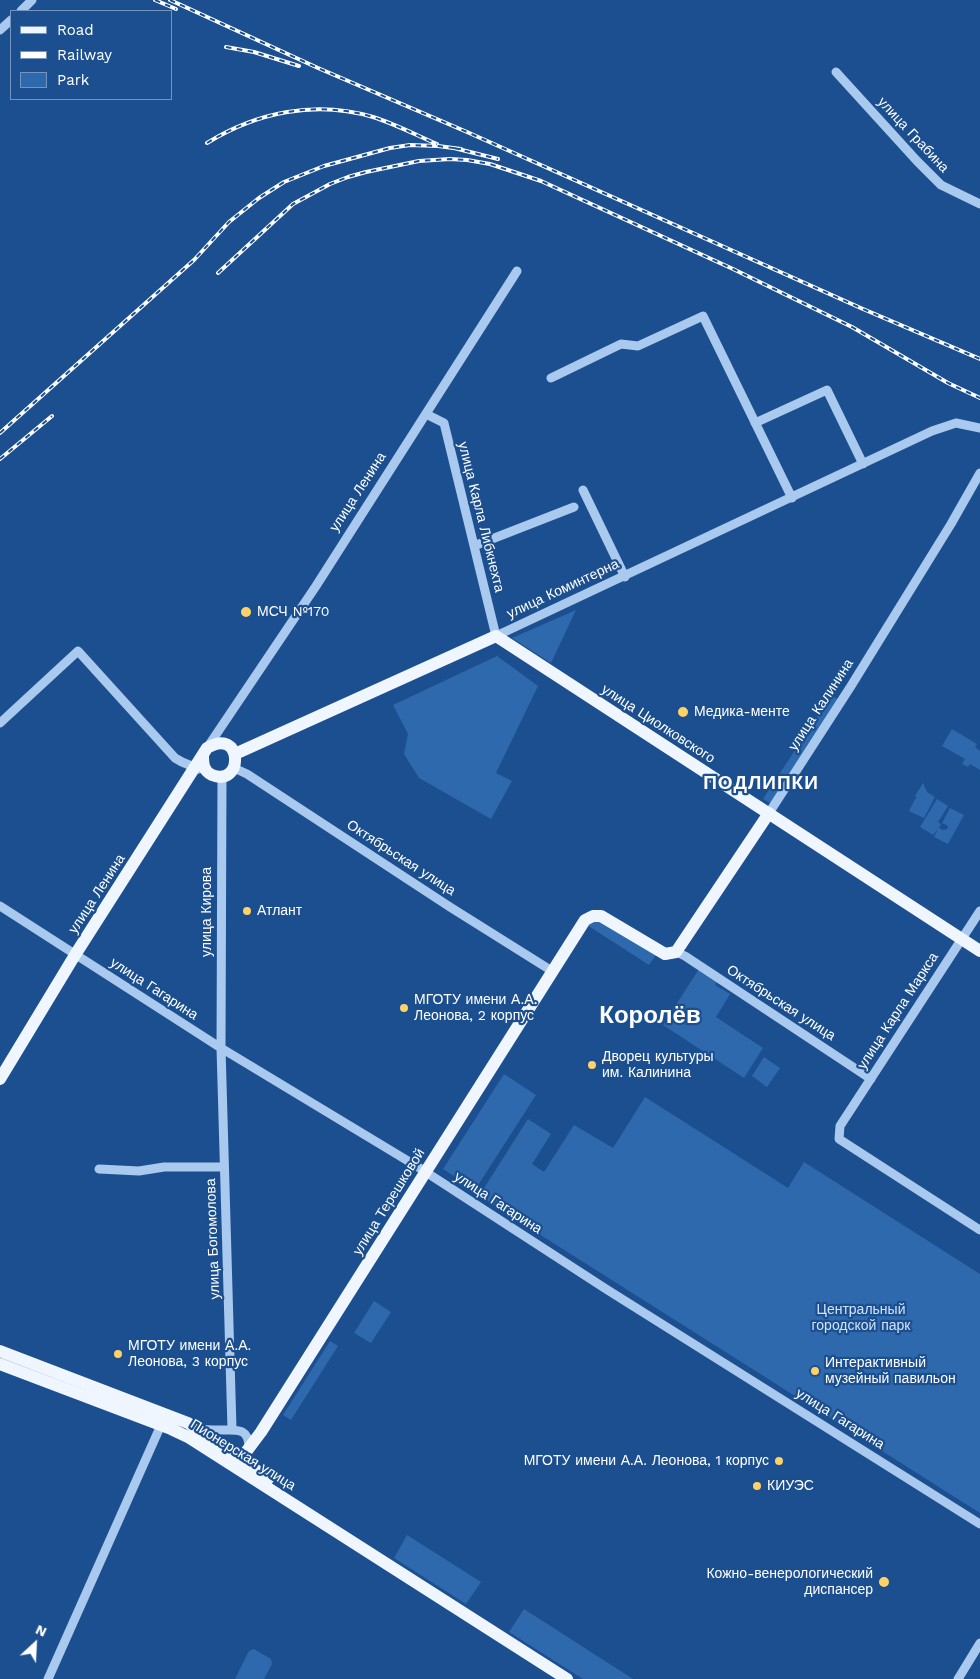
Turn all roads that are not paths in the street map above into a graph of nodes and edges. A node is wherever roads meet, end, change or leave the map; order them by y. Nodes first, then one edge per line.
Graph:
1 (32, 0) edge
2 (22, 10) edge
3 (10, 21) edge
4 (0, 30) edge
5 (836, 72) dead end
6 (980, 204) edge
7 (517, 271) dead end
8 (551, 378) dead end
9 (426, 414) junction
10 (755, 423) junction
11 (980, 428) edge
12 (863, 464) junction
13 (980, 473) edge
14 (980, 479) edge
15 (972, 486) junction
16 (583, 490) dead end
17 (792, 498) junction
18 (574, 507) dead end
19 (474, 546) junction
20 (625, 577) junction
21 (496, 636) junction
22 (0, 723) edge
23 (221, 728) junction
24 (223, 743) junction
25 (205, 751) junction
26 (235, 754) junction
27 (234, 768) junction
28 (201, 770) junction
29 (222, 776) junction
30 (768, 813) junction
31 (0, 906) edge
32 (980, 911) edge
33 (962, 939) junction
34 (980, 951) edge
35 (671, 953) junction
36 (75, 956) junction
37 (552, 971) junction
38 (221, 1048) junction
39 (871, 1078) junction
40 (0, 1079) edge
41 (224, 1167) junction
42 (99, 1169) dead end
43 (426, 1172) junction
44 (980, 1230) edge
45 (0, 1351) edge
46 (0, 1364) edge
47 (161, 1425) junction
48 (200, 1429) junction
49 (232, 1429) junction
50 (240, 1456) junction
51 (980, 1524) edge
52 (351, 1541) junction
53 (980, 1643) edge
54 (48, 1679) edge
55 (567, 1679) edge
56 (958, 1679) edge

1 - 2 street
3 - 4 street
5 - 6 street, улица Грабина
7 - 9 street, улица Ленина
8 - 10 street
9 - 19 street, улица Карла Либкнехта
9 - 23 street, улица Ленина
10 - 12 street
10 - 17 street
11 - 12 street, улица Коминтерна
12 - 17 street, улица Коминтерна
13 - 15 street, улица Калинина
14 - 15 street
15 - 30 street, улица Калинина
16 - 20 street
17 - 20 street, улица Коминтерна
18 - 19 street
19 - 21 street, улица Карла Либкнехта
20 - 21 street, улица Коминтерна
21 - 26 main road, улица Коминтерна
21 - 30 main road, улица Циолковского
22 - 28 street
23 - 24 street
23 - 25 street, улица Ленина
24 - 25 main road
24 - 26 main road
25 - 28 main road, улица Ленина
26 - 27 main road
27 - 29 main road
27 - 37 street, Октябрьская улица
28 - 29 main road
28 - 36 main road, улица Ленина
29 - 38 street, улица Кирова
30 - 33 main road, улица Циолковского
30 - 35 main road, улица Калинина
31 - 36 street, улица Гагарина
32 - 33 street, улица Карла Маркса
33 - 34 main road, улица Циолковского
33 - 39 street, улица Карла Маркса
35 - 37 main road, улица Терешковой
35 - 39 street, Октябрьская улица
36 - 38 street, улица Гагарина
36 - 40 main road, улица Ленина
37 - 43 main road, улица Терешковой
38 - 41 street, улица Богомолова
38 - 43 street, улица Гагарина
39 - 44 street, улица Карла Маркса
41 - 42 street
41 - 49 street, улица Богомолова
43 - 50 main road, улица Терешковой
43 - 51 street, улица Гагарина
45 - 48 main road, Пионерская улица
46 - 47 main road, Пионерская улица
47 - 50 main road, Пионерская улица
47 - 54 street
48 - 49 street
48 - 50 main road, Пионерская улица
49 - 50 street
50 - 52 main road, Пионерская улица
50 - 52 main road, Пионерская улица
52 - 55 main road, Пионерская улица
53 - 56 street

